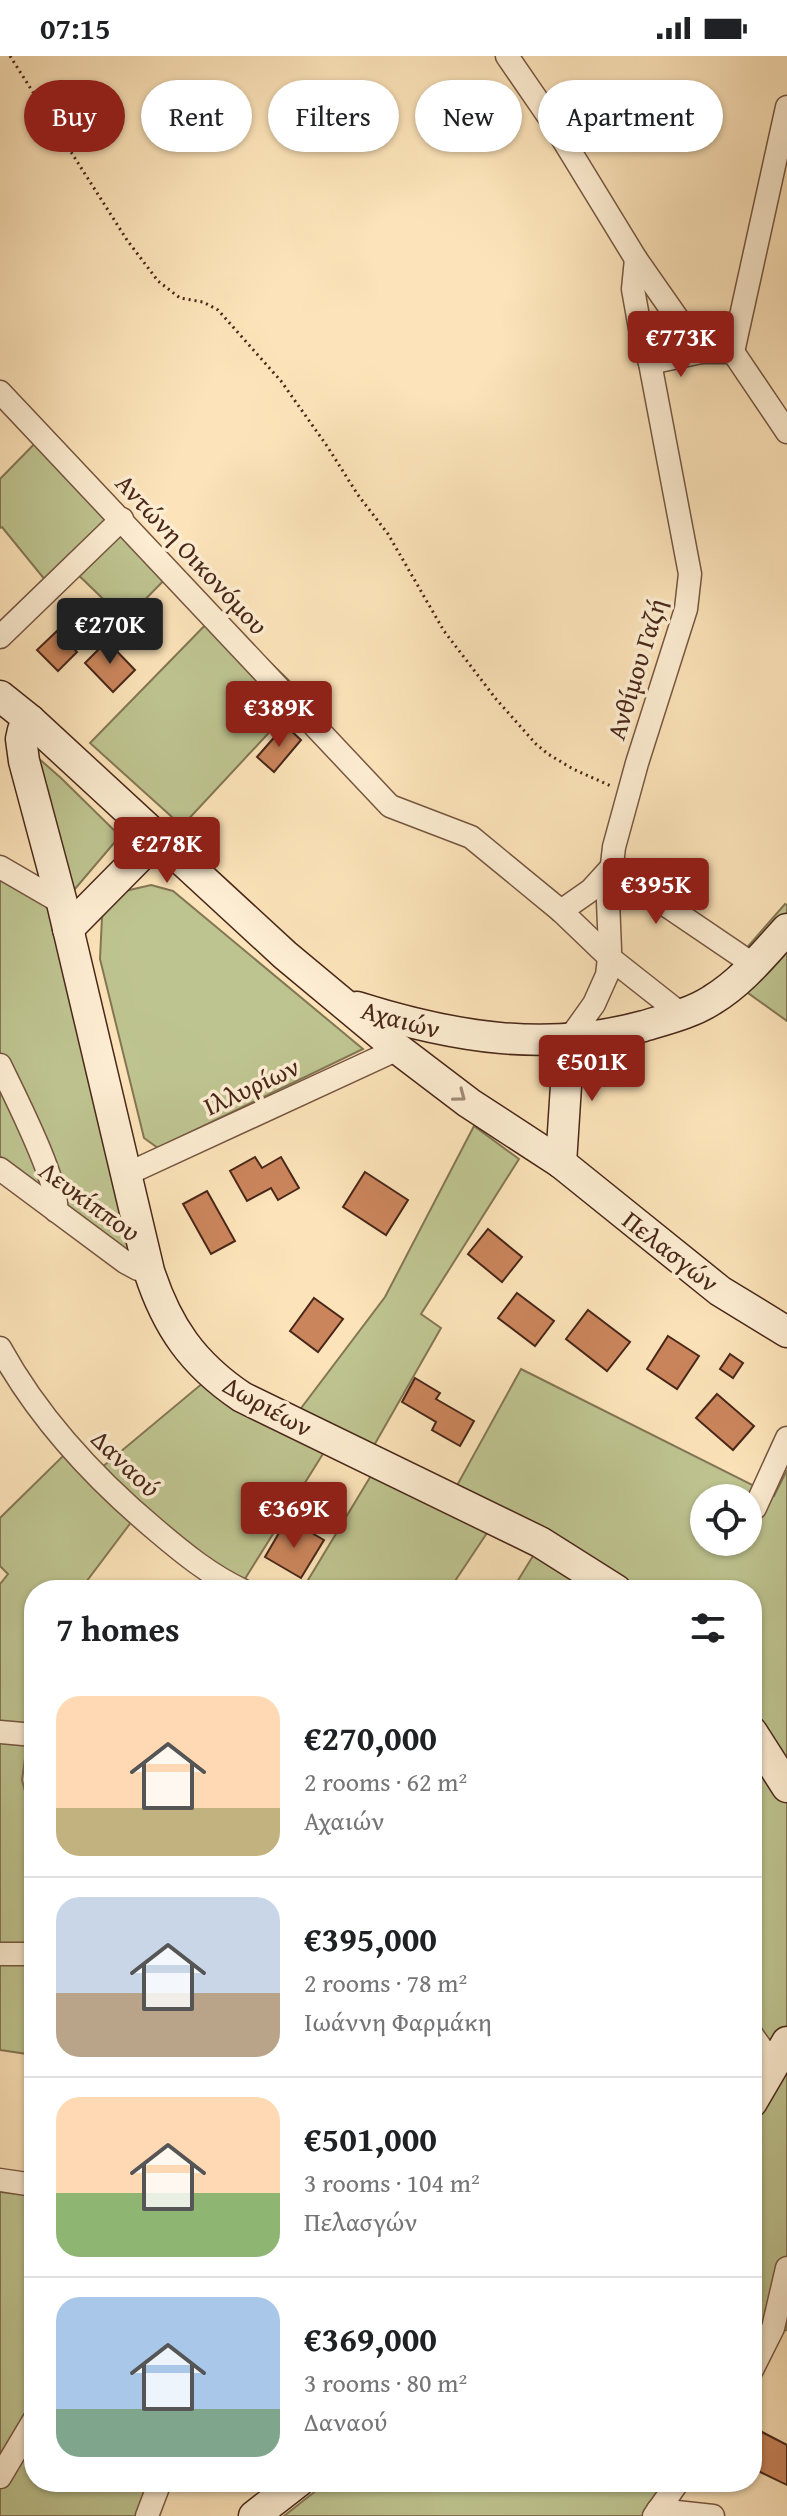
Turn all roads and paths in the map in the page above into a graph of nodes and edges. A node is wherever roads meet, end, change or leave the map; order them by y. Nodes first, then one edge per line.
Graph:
1 (10, 56) edge
2 (507, 56) edge
3 (787, 107) edge
4 (636, 259) junction
5 (701, 352) junction
6 (733, 352) junction
7 (650, 363) junction
8 (0, 392) edge
9 (787, 432) edge
10 (122, 519) junction
11 (0, 637) edge
12 (0, 696) edge
13 (30, 720) junction
14 (628, 793) junction
15 (157, 839) junction
16 (0, 867) edge
17 (611, 868) junction
18 (561, 911) junction
19 (65, 916) junction
20 (787, 929) edge
21 (610, 958) junction
22 (754, 965) junction
23 (343, 1003) junction
24 (681, 1014) junction
25 (569, 1039) junction
26 (398, 1049) junction
27 (0, 1065) edge
28 (561, 1163) junction
29 (0, 1169) edge
30 (127, 1174) junction
31 (56, 1211) junction
32 (149, 1271) junction
33 (787, 1332) edge
34 (0, 1348) edge
35 (787, 1438) edge
36 (762, 1493) edge
37 (225, 1580) edge
38 (600, 1580) edge
39 (0, 1717) edge
40 (24, 1731) edge
41 (0, 1732) edge
42 (24, 1734) edge
43 (762, 1748) edge
44 (787, 1787) edge
45 (0, 1954) edge
46 (24, 1954) edge
47 (762, 2049) edge
48 (782, 2052) edge
49 (762, 2085) edge
50 (0, 2180) edge
51 (24, 2184) edge
52 (787, 2268) edge
53 (787, 2348) edge
54 (762, 2351) edge
55 (762, 2360) edge
56 (24, 2437) edge
57 (0, 2477) edge
58 (156, 2492) edge
59 (285, 2492) edge
60 (671, 2492) edge
61 (656, 2513) edge
62 (147, 2516) edge
63 (254, 2516) edge
64 (713, 2516) edge

1 - 14 path
2 - 4 street
3 - 6 street
4 - 5 street
4 - 7 street, Ανθίμου Γαζή
5 - 6 street
5 - 7 street
6 - 9 street
7 - 14 street, Ανθίμου Γαζή
8 - 10 street, Αντώνη Οικονόμου
10 - 11 street
10 - 18 street, Αντώνη Οικονόμου
12 - 13 main road, Αχαιών
13 - 15 main road, Αχαιών
13 - 19 main road, Δωριέων
14 - 17 street, Ανθίμου Γαζή
15 - 19 main road
15 - 23 main road, Αχαιών
16 - 19 street
17 - 18 street
17 - 21 street, Ανθίμου Γαζή
17 - 22 street
18 - 21 street, Αντώνη Οικονόμου
19 - 30 main road, Δωριέων
20 - 22 main road, Αχαιών
21 - 24 street, Αντώνη Οικονόμου
21 - 25 street, Ανθίμου Γαζή
22 - 24 main road, Αχαιών
23 - 25 main road, Αχαιών
23 - 26 main road, Πελασγών
24 - 25 main road, Αχαιών
25 - 28 main road
26 -> 28 main road, Πελασγών
26 - 30 street, Ιλλυρίων
27 - 31 street
28 - 33 main road, Πελασγών
29 - 31 street, Λευκίππου
30 - 32 main road, Δωριέων
31 - 32 street, Λευκίππου
32 - 38 main road, Δωριέων
34 - 37 street, Δαναού
35 - 36 street
39 - 40 street
41 - 42 street
43 - 44 main road
45 - 46 street
47 - 48 street
48 - 49 main road
50 - 51 street
52 - 54 street
53 - 55 street
56 - 57 street
58 - 62 street
59 - 63 main road
60 - 61 street
61 - 64 street

